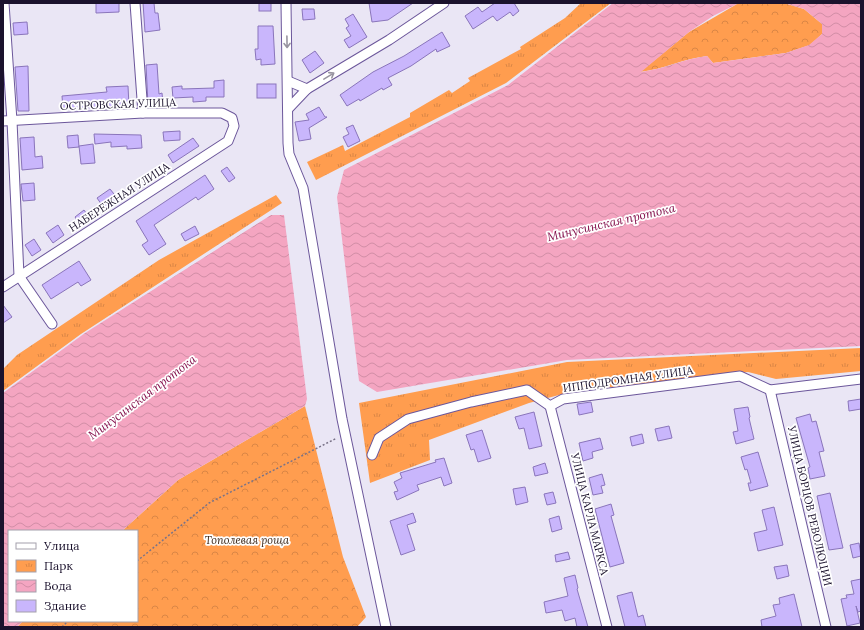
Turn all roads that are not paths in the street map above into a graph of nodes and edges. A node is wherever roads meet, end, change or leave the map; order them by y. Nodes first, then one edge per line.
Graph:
1 (4, 3) edge
2 (135, 3) edge
3 (286, 3) edge
4 (444, 3) edge
5 (288, 81) junction
6 (307, 89) junction
7 (288, 109) junction
8 (143, 113) junction
9 (232, 118) joint
10 (8, 121) edge
11 (19, 276) junction
12 (3, 287) edge
13 (52, 324) dead end
14 (861, 379) edge
15 (770, 390) junction
16 (550, 406) junction
17 (372, 455) dead end
18 (386, 627) edge
19 (607, 627) edge
20 (826, 627) edge

1 - 10 street
2 - 8 street
3 -> 5 street
6 -> 4 street
5 - 6 street
5 - 7 street
6 - 7 street
7 - 18 street
8 - 9 street, ОСТРОВСКАЯ УЛИЦА
8 - 10 street, ОСТРОВСКАЯ УЛИЦА
9 - 11 street, НАБЕРЕЖНАЯ УЛИЦА
10 - 11 street
11 - 12 street, НАБЕРЕЖНАЯ УЛИЦА
11 - 13 street
14 - 15 street
15 - 16 street, ИППОДРОМНАЯ УЛИЦА
15 - 20 street, УЛИЦА БОРЦОВ РЕВОЛЮЦИИ
16 - 17 street
16 - 19 street, УЛИЦА КАРЛА МАРКСА

